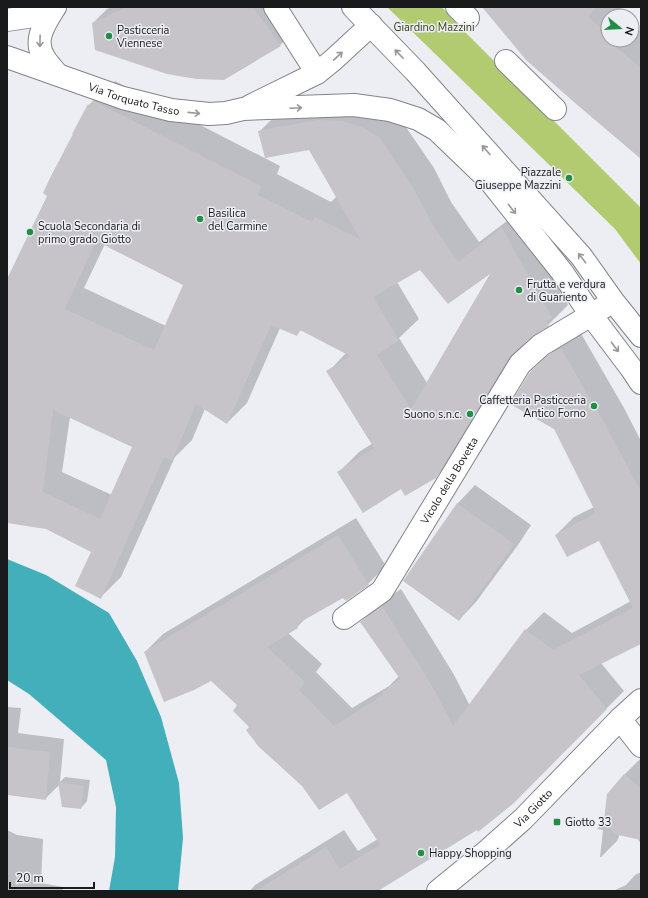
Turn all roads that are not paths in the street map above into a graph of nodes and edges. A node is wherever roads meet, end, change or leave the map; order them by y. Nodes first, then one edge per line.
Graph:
1 (55, 7) edge
2 (274, 7) edge
3 (353, 7) edge
4 (7, 20) edge
5 (371, 25) junction
6 (7, 57) edge
7 (506, 60) dead end
8 (316, 73) junction
9 (57, 74) junction
10 (243, 109) junction
11 (555, 109) dead end
12 (613, 301) junction
13 (592, 315) junction
14 (641, 336) edge
15 (641, 383) edge
16 (344, 618) dead end
17 (641, 700) edge
18 (620, 719) junction
19 (641, 746) edge
20 (442, 890) edge

1 - 4 street
1 -> 9 street
2 - 8 street
3 - 5 street
8 -> 5 street, Via Torquato Tasso
12 -> 5 street
6 - 9 street, Via Torquato Tasso
7 - 11 street
8 - 10 street, Via Torquato Tasso
9 -> 10 street, Via Torquato Tasso
10 -> 13 street, Via Torquato Tasso
12 - 13 street, Vicolo della Bovetta
12 - 14 street
13 -> 15 street
13 - 16 street, Vicolo della Bovetta
17 - 18 street, Via Giotto
18 - 19 street
18 - 20 street, Via Giotto

